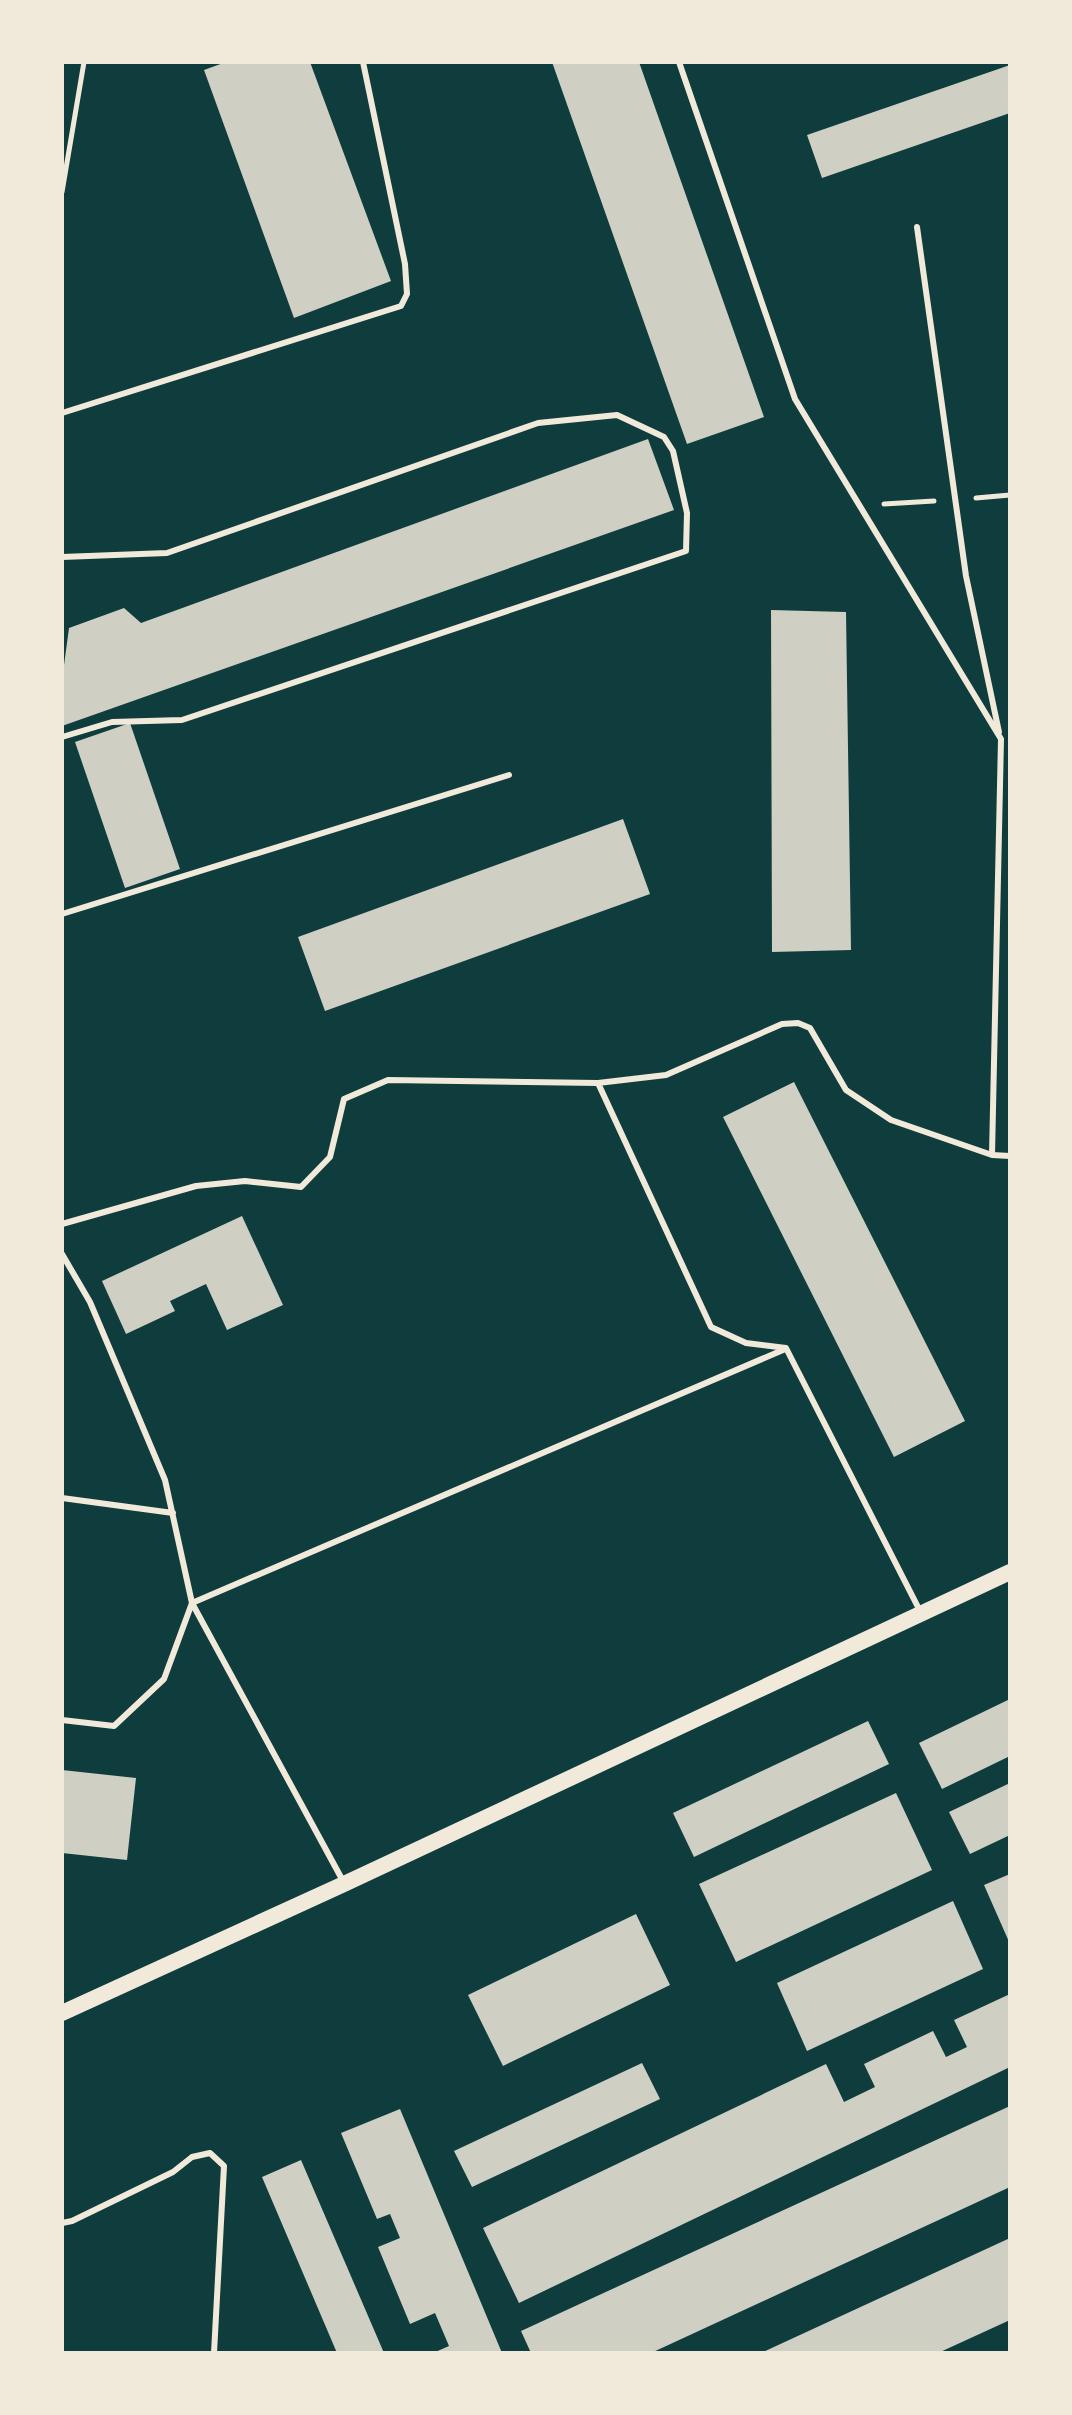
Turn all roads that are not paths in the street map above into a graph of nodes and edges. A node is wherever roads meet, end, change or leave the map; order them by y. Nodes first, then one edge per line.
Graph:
1 (363, 62) edge
2 (679, 62) edge
3 (917, 227) dead end
4 (62, 413) edge
5 (62, 557) edge
6 (62, 737) edge
7 (1001, 739) junction
8 (509, 775) dead end
9 (62, 914) edge
10 (598, 1083) junction
11 (992, 1155) junction
12 (1010, 1156) edge
13 (62, 1224) edge
14 (62, 1254) edge
15 (786, 1348) junction
16 (62, 1498) edge
17 (173, 1513) junction
18 (1010, 1572) edge
19 (192, 1603) junction
20 (921, 1613) junction
21 (62, 1720) edge
22 (344, 1884) junction
23 (62, 2013) edge
24 (62, 2223) edge
25 (214, 2353) edge

1 - 4 lane
2 - 7 lane
3 - 7 lane
5 - 6 lane
7 - 11 lane
8 - 9 lane
10 - 11 lane
10 - 13 lane
10 - 15 lane
11 - 12 lane
14 - 17 lane
15 - 19 lane
15 - 20 lane
16 - 17 lane
17 - 19 lane
18 - 20 main road
19 - 21 lane
19 - 22 lane
20 - 22 main road
22 - 23 main road
24 - 25 lane

